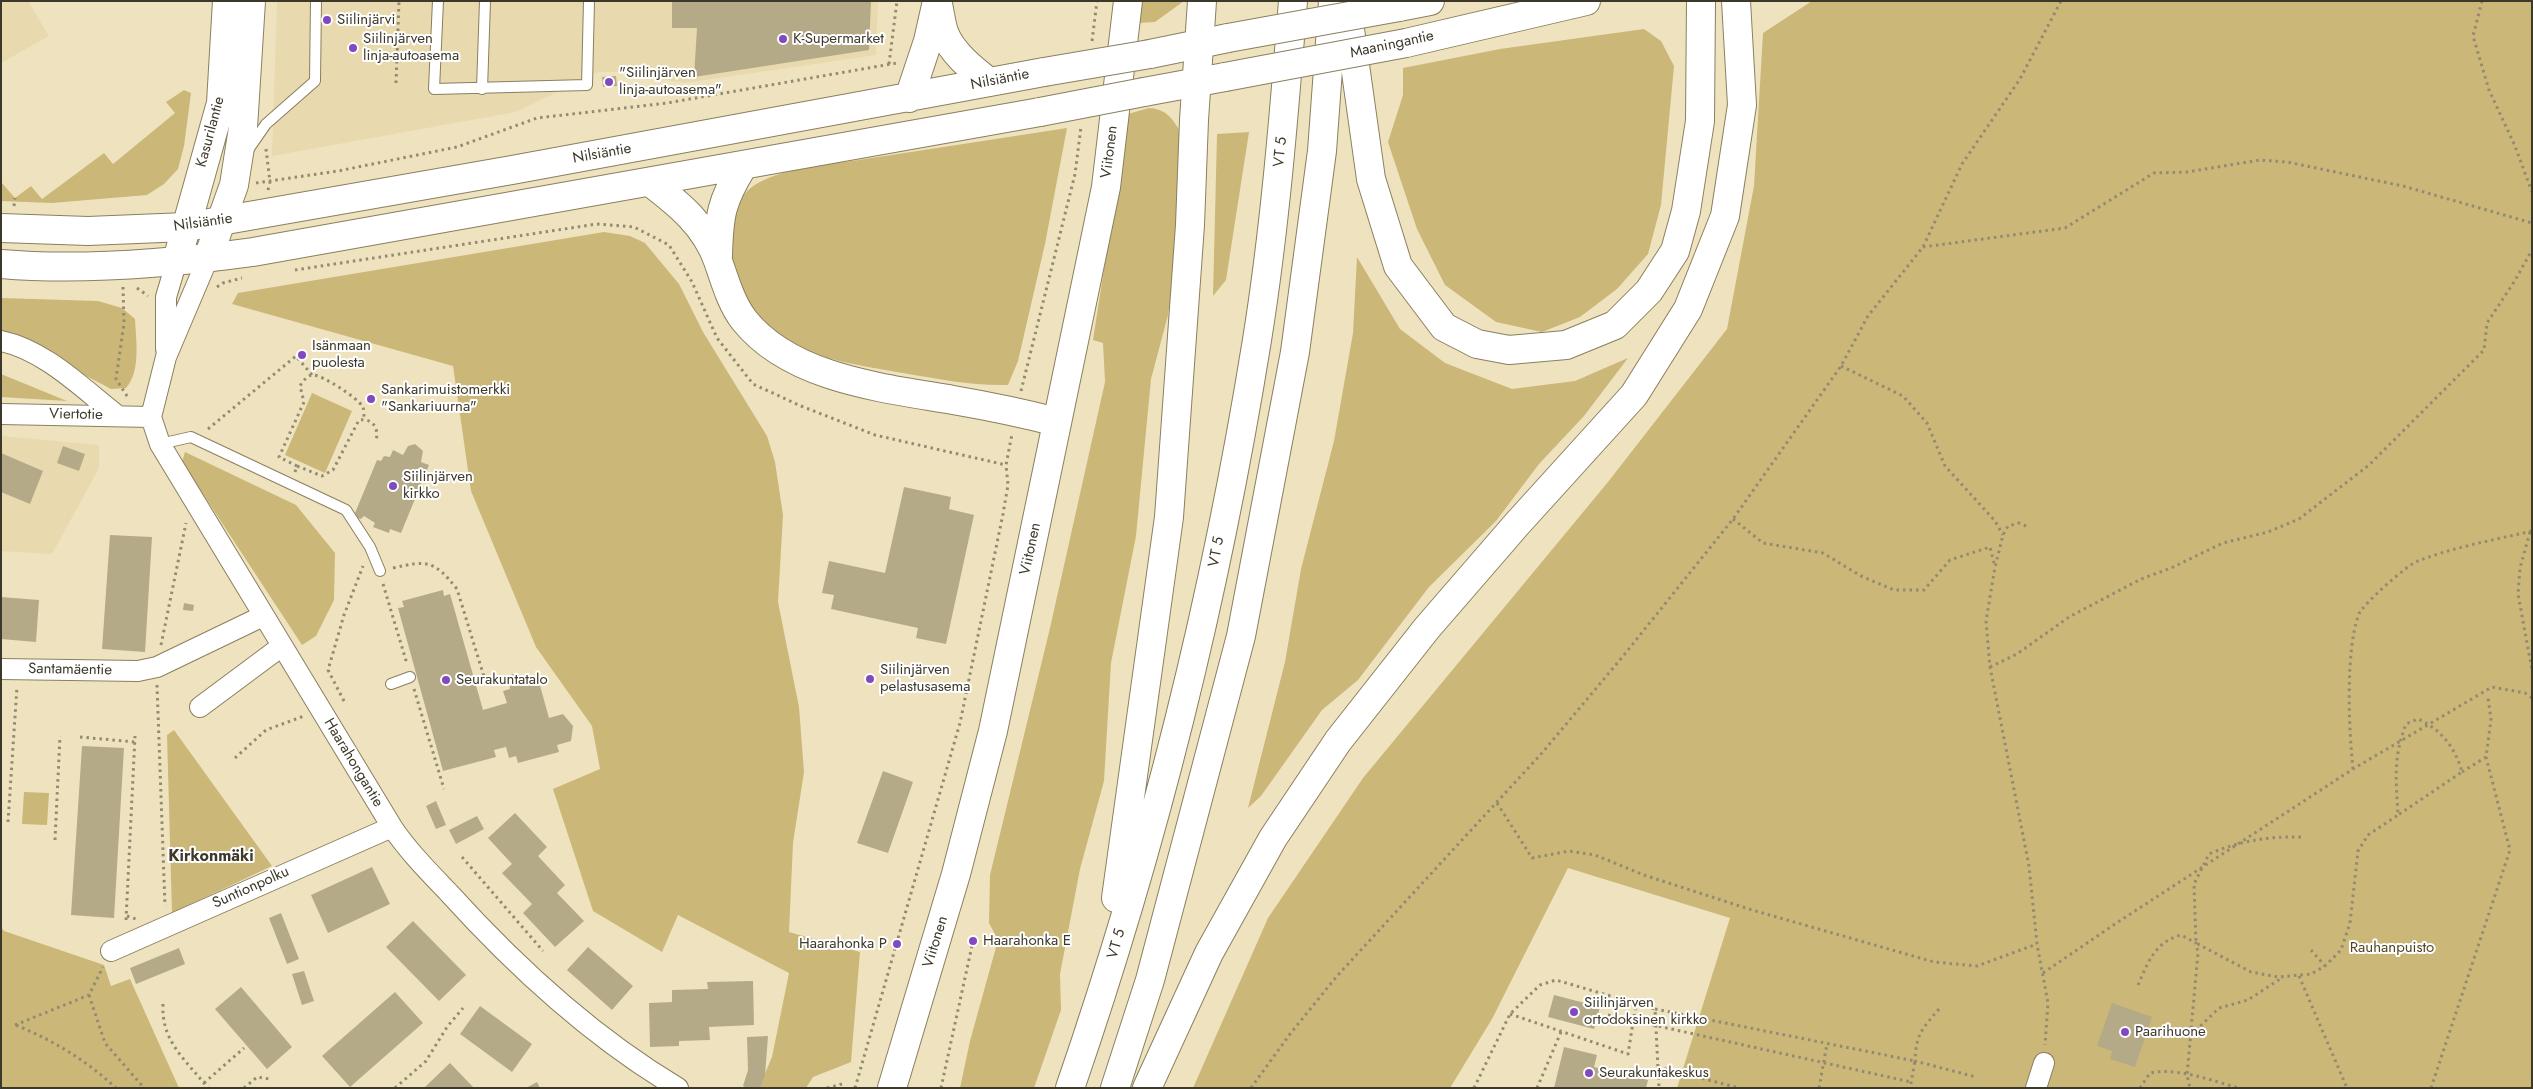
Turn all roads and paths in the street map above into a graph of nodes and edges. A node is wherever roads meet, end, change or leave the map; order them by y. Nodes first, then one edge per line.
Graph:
1 (227, 1) edge
2 (251, 1) edge
3 (316, 1) edge
4 (399, 1) edge
5 (438, 1) edge
6 (485, 1) edge
7 (589, 1) edge
8 (897, 1) edge
9 (937, 1) edge
10 (1097, 1) edge
11 (1128, 1) edge
12 (1202, 1) edge
13 (1293, 1) edge
14 (1333, 1) edge
15 (1346, 1) edge
16 (1430, 1) edge
17 (1586, 1) edge
18 (1701, 1) edge
19 (1736, 1) edge
20 (2061, 1) edge
21 (2482, 1) edge
22 (1199, 45) junction
23 (1091, 49) dead end
24 (921, 61) junction
25 (889, 64) junction
26 (989, 82) junction
27 (396, 83) dead end
28 (1196, 84) junction
29 (482, 89) junction
30 (909, 98) junction
31 (221, 103) junction
32 (255, 126) junction
33 (1081, 126) dead end
34 (743, 166) junction
35 (270, 182) dead end
36 (650, 182) junction
37 (2532, 192) edge
38 (223, 221) junction
39 (2532, 223) edge
40 (186, 227) junction
41 (1, 228) edge
42 (1924, 247) junction
43 (2532, 250) edge
44 (208, 258) junction
45 (177, 260) junction
46 (718, 260) junction
47 (1, 264) edge
48 (286, 271) dead end
49 (248, 277) dead end
50 (123, 287) dead end
51 (216, 289) dead end
52 (1, 341) edge
53 (166, 357) junction
54 (1842, 366) junction
55 (312, 375) junction
56 (124, 409) junction
57 (1016, 412) junction
58 (1, 414) edge
59 (151, 417) junction
60 (364, 419) junction
61 (1057, 422) junction
62 (196, 439) junction
63 (376, 441) dead end
64 (160, 444) junction
65 (298, 466) junction
66 (1006, 466) junction
67 (290, 484) junction
68 (1733, 519) junction
69 (186, 521) dead end
70 (2026, 526) dead end
71 (2531, 531) edge
72 (2003, 535) junction
73 (370, 547) junction
74 (1995, 567) junction
75 (380, 571) joint
76 (263, 616) junction
77 (282, 646) junction
78 (1990, 667) junction
79 (10, 669) edge
80 (147, 669) junction
81 (2532, 670) edge
82 (410, 676) dead end
83 (485, 680) dead end
84 (391, 684) dead end
85 (2488, 697) dead end
86 (2532, 698) edge
87 (344, 701) dead end
88 (200, 707) dead end
89 (304, 716) dead end
90 (2431, 725) junction
91 (60, 736) dead end
92 (135, 736) dead end
93 (80, 737) dead end
94 (135, 742) junction
95 (2399, 743) junction
96 (2486, 757) junction
97 (235, 758) dead end
98 (2353, 769) junction
99 (2462, 772) junction
100 (1497, 803) junction
101 (2398, 815) junction
102 (8, 822) dead end
103 (392, 827) junction
104 (2301, 838) dead end
105 (55, 840) dead end
106 (2237, 844) junction
107 (462, 857) dead end
108 (2203, 866) junction
109 (126, 920) dead end
110 (166, 927) junction
111 (973, 941) dead end
112 (2196, 943) junction
113 (2038, 944) junction
114 (2311, 950) dead end
115 (111, 951) joint
116 (543, 951) dead end
117 (2325, 966) junction
118 (2044, 973) junction
119 (2299, 976) junction
120 (2283, 977) junction
121 (2138, 985) dead end
122 (1104, 990) junction
123 (89, 995) junction
124 (163, 1004) dead end
125 (1636, 1004) junction
126 (463, 1008) dead end
127 (1940, 1009) dead end
128 (1655, 1010) junction
129 (1510, 1014) junction
130 (1608, 1015) dead end
131 (1633, 1020) junction
132 (1658, 1026) junction
133 (1561, 1032) junction
134 (2191, 1035) junction
135 (1827, 1044) junction
136 (244, 1048) dead end
137 (1915, 1061) junction
138 (1824, 1062) junction
139 (2044, 1063) joint
140 (1658, 1067) junction
141 (2187, 1075) junction
142 (1976, 1077) dead end
143 (270, 1079) dead end
144 (204, 1082) junction
145 (1911, 1082) junction
146 (842, 1084) dead end
147 (116, 1088) edge
148 (144, 1088) edge
149 (208, 1088) edge
150 (244, 1088) edge
151 (395, 1088) edge
152 (678, 1088) edge
153 (827, 1088) edge
154 (855, 1088) edge
155 (892, 1088) edge
156 (941, 1088) edge
157 (1070, 1088) edge
158 (1115, 1088) edge
159 (1147, 1088) edge
160 (1251, 1088) edge
161 (1474, 1088) edge
162 (1537, 1088) edge
163 (1659, 1088) edge
164 (1739, 1088) edge
165 (1819, 1088) edge
166 (1910, 1088) edge
167 (2036, 1088) edge
168 (2140, 1088) edge
169 (2190, 1088) edge
170 (2239, 1088) edge
171 (2347, 1088) edge
172 (2431, 1088) edge

1 - 31 main road, Kasurilantie
2 - 32 main road, Kasurilantie
3 - 32 lane
4 - 27 path
5 - 29 lane
6 - 29 lane
7 - 29 lane
8 - 25 path
9 - 24 main road
9 - 26 main road
10 - 23 path
11 - 61 main road, Viitonen
12 - 22 main road
13 - 122 main road, VT 5
14 - 158 main road
15 - 18 main road
16 - 22 main road, bridge
17 - 28 main road, Maaningantie, bridge
19 - 159 main road
20 - 42 path
21 - 37 path
22 - 26 main road, Nilsiäntie, bridge
22 - 28 main road
24 - 25 path
24 - 30 main road
25 - 35 path
26 - 30 main road, Nilsiäntie
28 - 34 main road, bridge
28 - 122 main road
30 - 38 main road, Nilsiäntie
31 - 32 main road
31 - 40 main road, Kasurilantie
32 - 38 main road, Kasurilantie
33 - 57 path
34 - 36 main road
34 - 46 main road
36 - 44 main road
36 - 46 main road
38 - 40 main road, Nilsiäntie
38 - 44 main road, Kasurilantie
39 - 42 path
40 - 41 main road, Nilsiäntie
40 - 45 main road, Kasurilantie
42 - 54 path
43 - 78 path
44 - 45 main road
44 - 53 street
45 - 47 main road
45 - 53 street
46 - 57 main road
48 - 66 path
49 - 51 path
50 - 56 path
52 - 56 street
53 - 59 street
54 - 68 path
54 - 72 path
55 - 60 path
55 - 62 path
55 - 65 path
56 - 58 street, Viertotie
56 - 59 street, Viertotie
57 - 61 main road
57 - 66 path
59 - 64 street, Haarahongantie
60 - 63 path
60 - 65 path
61 - 155 main road, Viitonen
62 - 64 lane
62 - 67 lane
64 - 76 street, Haarahongantie
65 - 67 path
66 - 154 path
67 - 73 lane
68 - 74 path
68 - 100 path
69 - 80 path
70 - 72 path
71 - 81 path
71 - 98 path
72 - 74 path
73 - 75 lane
73 - 87 path
74 - 78 path
75 - 83 path
76 - 77 street, Haarahongantie
76 - 80 street
77 - 88 street
77 - 103 street, Haarahongantie
78 - 113 path
79 - 80 street, Santamäentie
79 - 102 path
80 - 110 path
82 - 84 lane
85 - 96 path
86 - 90 path
89 - 97 path
90 - 95 path
90 - 95 path
90 - 99 path
91 - 105 path
92 - 94 path
93 - 94 path
94 - 109 path
95 - 98 path
95 - 101 path
96 - 99 path
96 - 172 path
98 - 106 path
99 - 101 path
100 - 113 path
100 - 160 path
101 - 117 path
103 - 110 street, Suntionpolku
103 - 152 street, Haarahongantie
104 - 106 path
106 - 108 path
106 - 108 path
107 - 116 path
108 - 112 path
108 - 118 path
110 - 115 street, Suntionpolku
111 - 156 path
112 - 120 path
112 - 121 path
112 - 134 path
113 - 118 path
114 - 117 path
115 - 123 path
117 - 119 path
118 - 139 path
119 - 120 path
119 - 171 path
120 - 134 path
122 - 157 main road, VT 5
123 - 147 path
123 - 148 path
124 - 144 path
125 - 128 path
125 - 129 path
125 - 131 path
126 - 151 path
127 - 137 path
128 - 132 path
128 - 135 path
129 - 133 path
129 - 161 path
130 - 131 path
131 - 132 path
131 - 133 path
132 - 138 path
132 - 140 path
133 - 162 path
134 - 141 path
135 - 137 path
135 - 138 path
136 - 144 path
137 - 142 path
137 - 145 path
138 - 145 path
138 - 165 path
139 - 167 street
140 - 163 path
140 - 164 path
141 - 168 path
141 - 169 path
141 - 170 path
143 - 150 path
144 - 149 path
145 - 166 path
146 - 153 path

